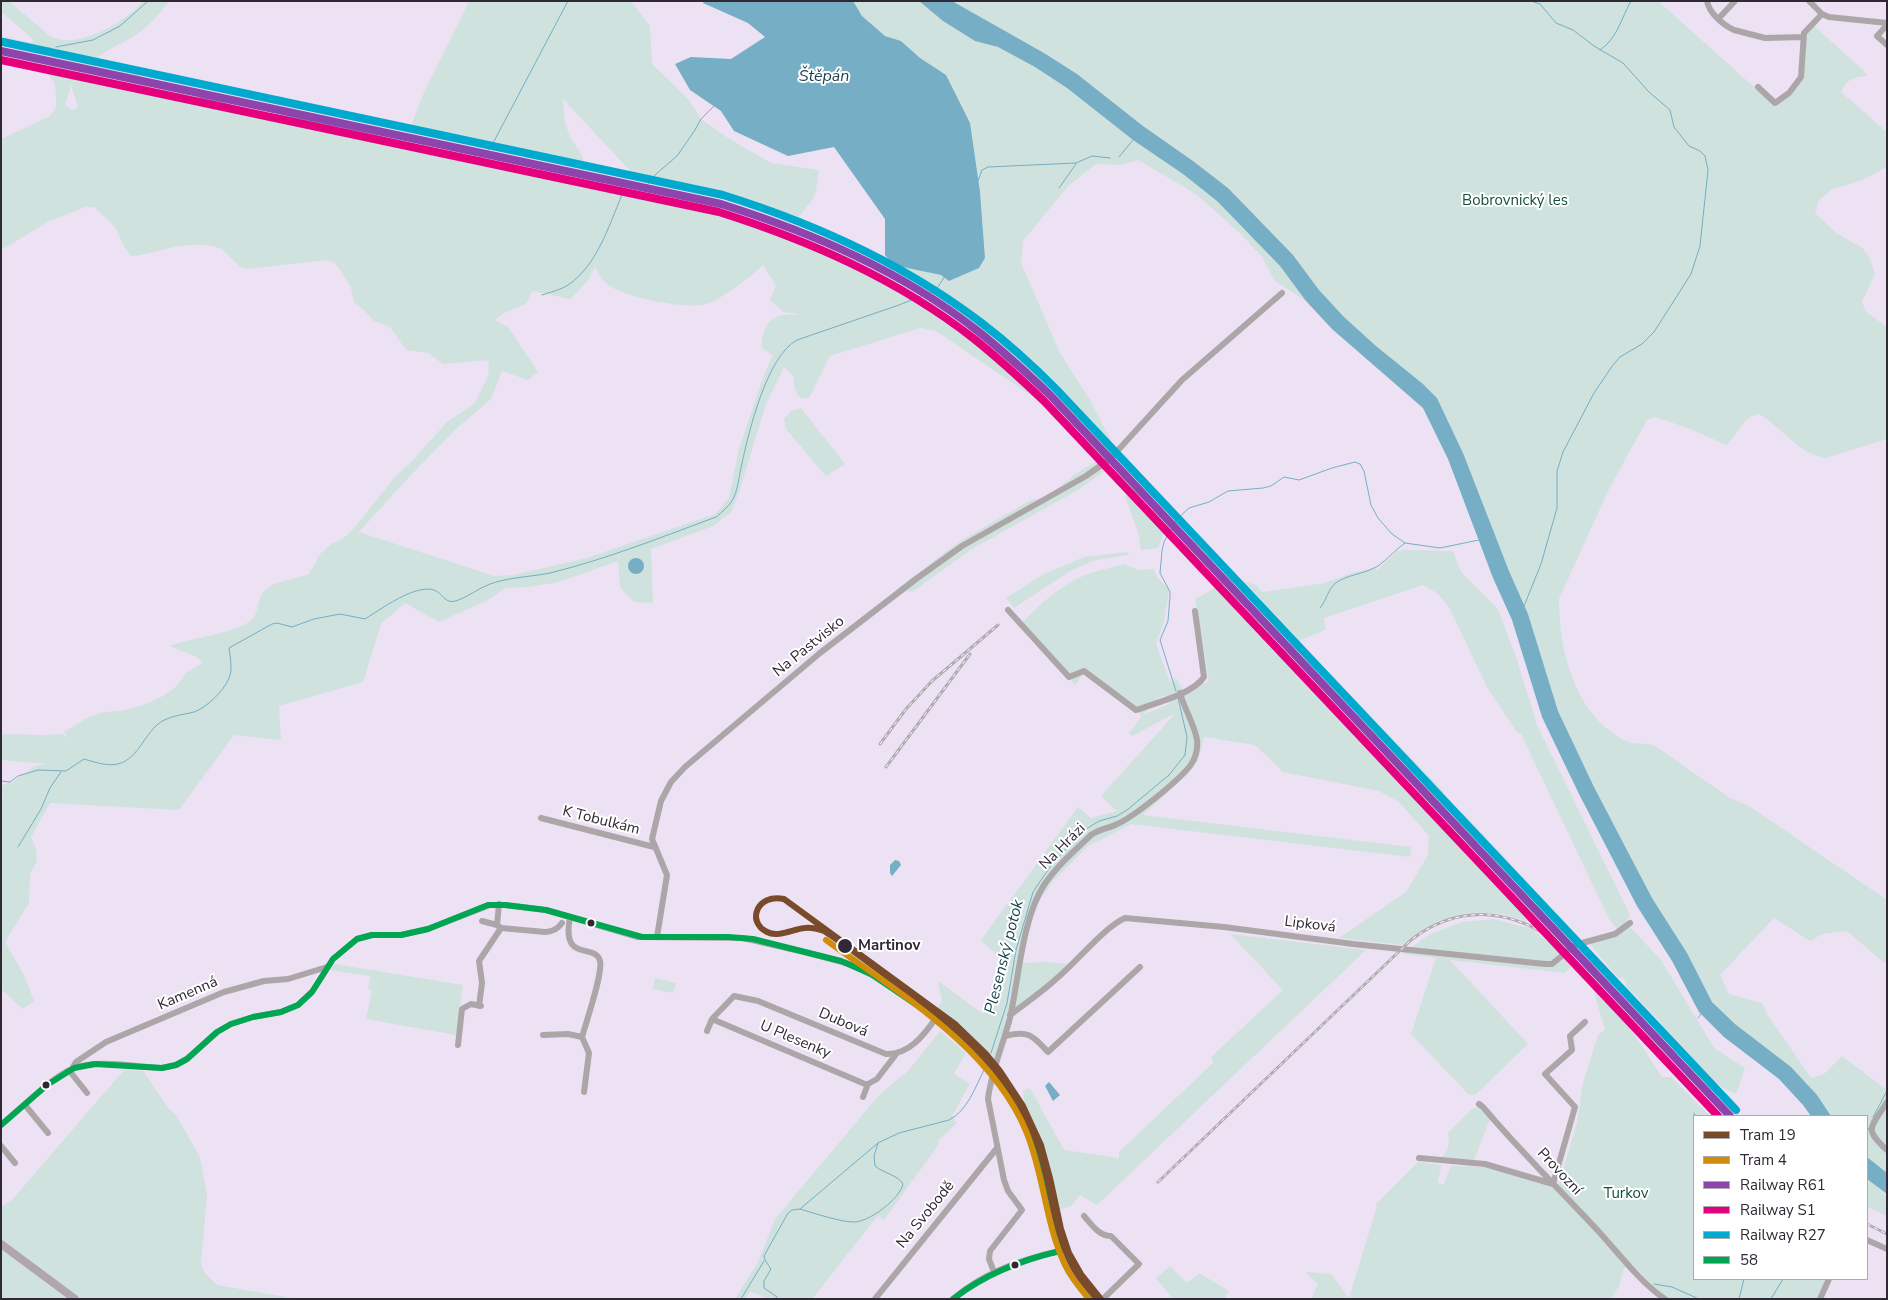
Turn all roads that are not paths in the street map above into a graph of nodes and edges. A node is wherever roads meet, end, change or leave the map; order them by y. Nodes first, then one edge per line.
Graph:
1 (1707, 1) edge
2 (1735, 1) edge
3 (1809, 1) edge
4 (1822, 14) junction
5 (1719, 18) junction
6 (1887, 24) edge
7 (1803, 37) junction
8 (1887, 45) edge
9 (1758, 87) dead end
10 (1282, 293) dead end
11 (1008, 610) dead end
12 (1195, 610) dead end
13 (1180, 694) junction
14 (541, 818) dead end
15 (654, 846) junction
16 (499, 904) junction
17 (563, 915) junction
18 (570, 917) junction
19 (482, 921) dead end
20 (565, 924) junction
21 (1630, 924) dead end
22 (499, 926) junction
23 (657, 937) junction
24 (327, 967) junction
25 (1140, 967) dead end
26 (1010, 1015) junction
27 (936, 1018) junction
28 (712, 1019) junction
29 (1585, 1022) dead end
30 (707, 1031) dead end
31 (543, 1035) dead end
32 (1006, 1036) junction
33 (582, 1037) junction
34 (458, 1045) dead end
35 (897, 1053) junction
36 (70, 1070) junction
37 (994, 1073) junction
38 (868, 1084) junction
39 (584, 1092) dead end
40 (87, 1093) dead end
41 (863, 1097) dead end
42 (1887, 1102) edge
43 (1479, 1104) dead end
44 (25, 1105) junction
45 (1, 1125) edge
46 (48, 1132) dead end
47 (1, 1146) edge
48 (997, 1148) junction
49 (1887, 1150) edge
50 (1418, 1158) dead end
51 (15, 1163) dead end
52 (1536, 1166) junction
53 (1530, 1176) junction
54 (1553, 1184) junction
55 (1084, 1216) dead end
56 (1868, 1240) edge
57 (1, 1244) edge
58 (1887, 1249) edge
59 (1060, 1251) junction
60 (994, 1272) junction
61 (1830, 1280) edge
62 (1104, 1298) edge
63 (74, 1299) edge
64 (875, 1299) edge
65 (954, 1299) edge
66 (1091, 1299) edge
67 (1665, 1299) edge
68 (1820, 1299) edge

1 - 5 street
2 - 5 street
3 - 4 street
4 - 6 street
4 - 7 street
5 - 7 street
6 - 8 street
7 - 9 street
10 - 15 street, Na Pastvisko
11 - 13 street
12 - 13 street
13 - 26 street, Na Hrázi
14 - 15 street, K Tobulkám
15 - 23 street, Na Pastvisko
16 - 17 street
16 - 22 street
16 - 24 street
17 - 18 street
17 - 20 street
18 - 20 street
18 - 23 street
19 - 22 street
20 - 22 street
20 - 33 street
21 - 26 street, Lipková
22 - 34 street
23 - 27 street
24 - 36 street, Kamenná
24 - 36 street
25 - 32 street
26 - 32 street, Na Hrázi
27 - 35 street
27 - 37 street
28 - 30 street
28 - 35 street, Dubová
28 - 38 street, U Plesenky
29 - 54 street
31 - 33 street
32 - 37 street, Na Hrázi
33 - 39 street
35 - 38 street
36 - 40 street
36 - 44 street, Kamenná
37 - 48 street
37 - 59 street
38 - 41 street
42 - 49 street
43 - 52 street, Provozní
44 - 45 street, Kamenná
44 - 46 street
47 - 51 street
48 - 60 street
48 - 64 street, Na Svobodě
50 - 53 street
52 - 53 street
52 - 54 street, Provozní
53 - 54 street
54 - 67 street, Provozní
55 - 62 street
56 - 58 street
57 - 63 main road
59 - 60 street
59 - 66 street
60 - 65 street
61 - 68 street

